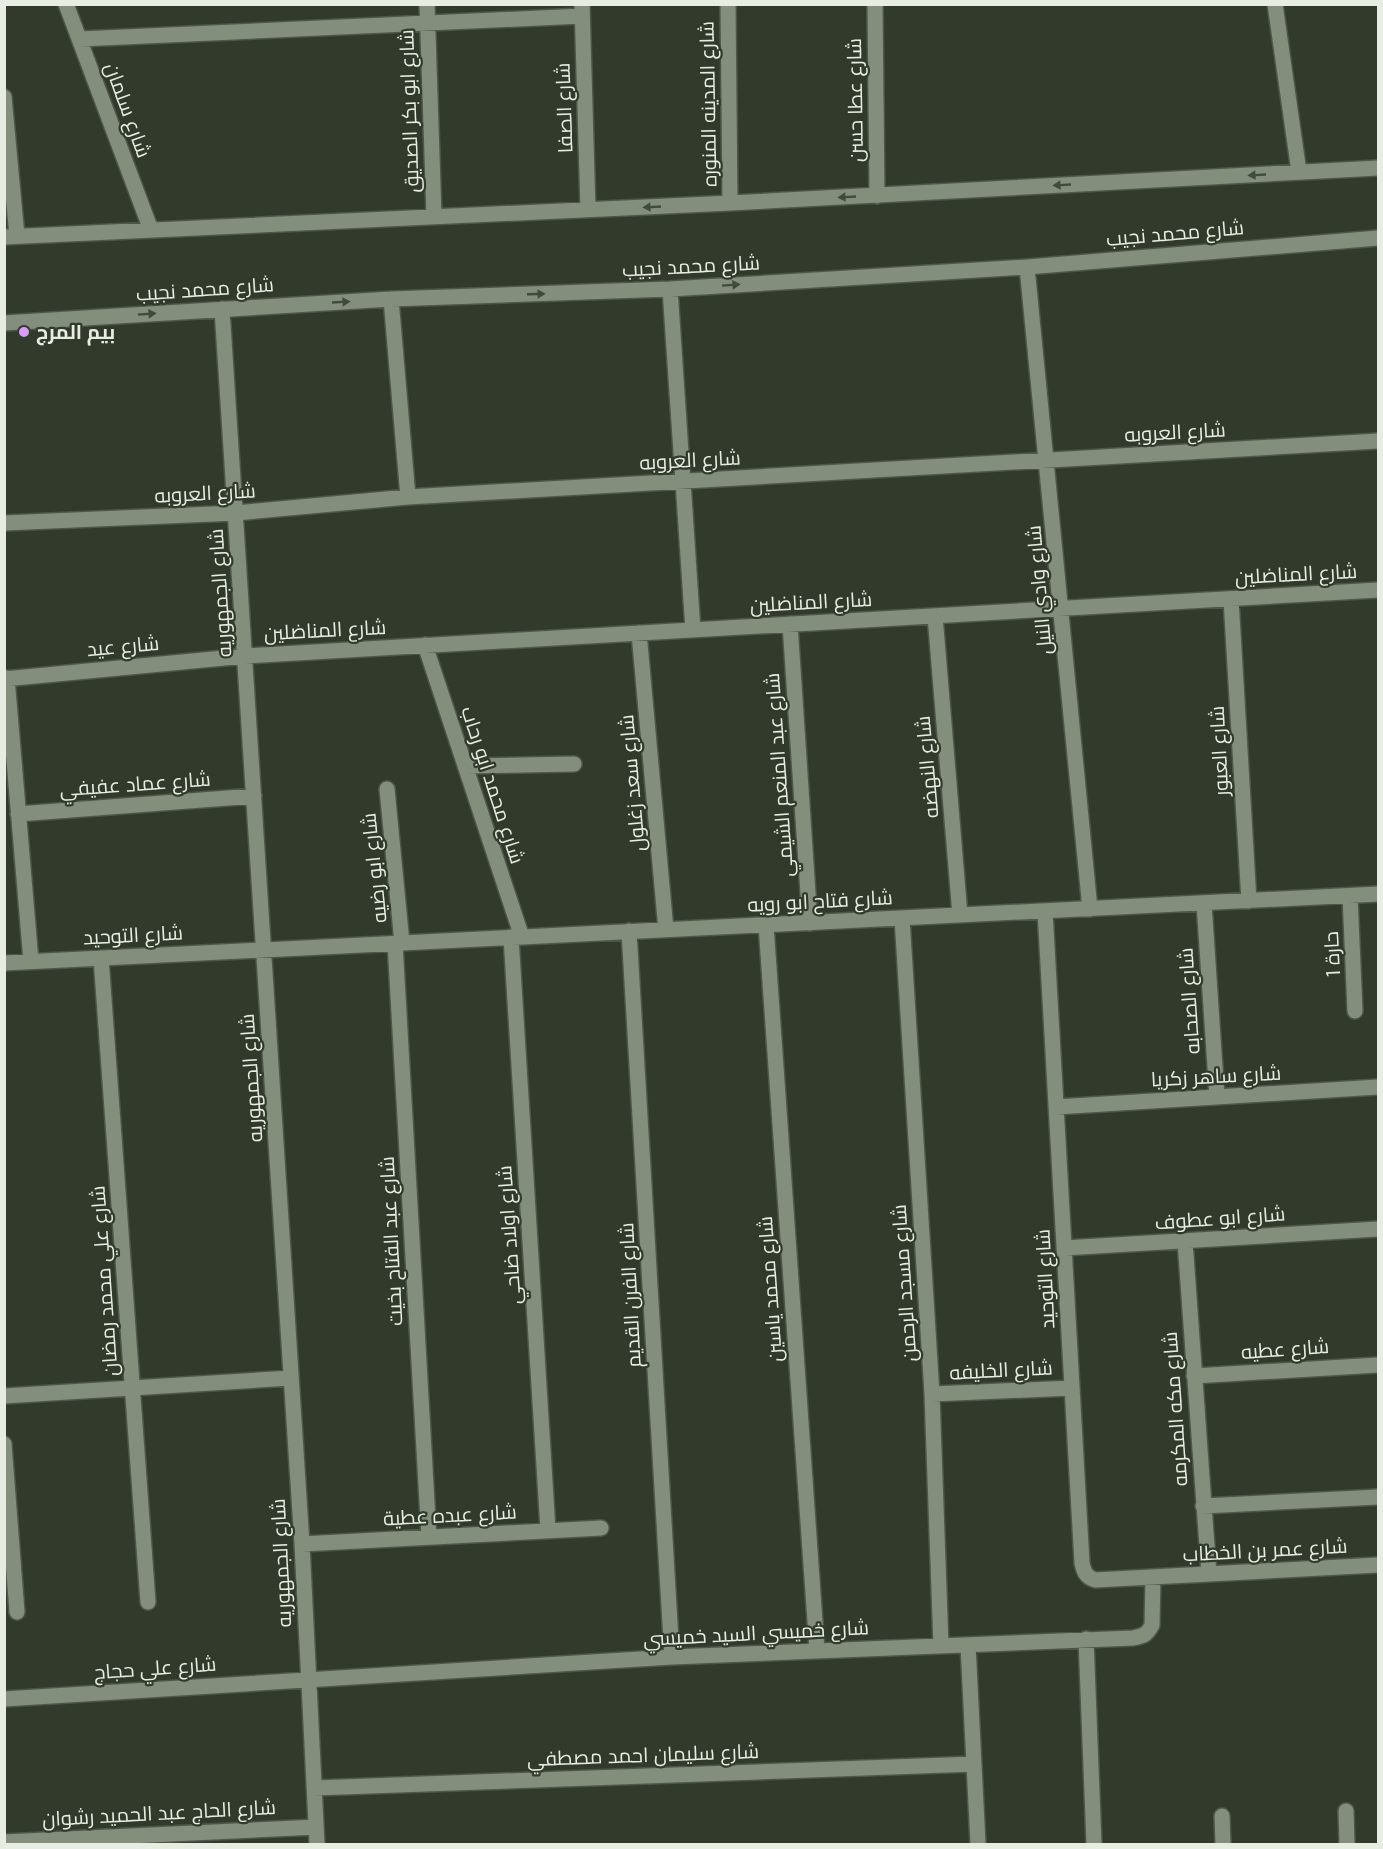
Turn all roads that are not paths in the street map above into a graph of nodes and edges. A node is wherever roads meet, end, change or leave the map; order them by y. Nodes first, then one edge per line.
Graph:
1 (66, 4) edge
2 (427, 4) edge
3 (728, 4) edge
4 (875, 4) edge
5 (1275, 4) edge
6 (582, 10) edge
7 (427, 23) junction
8 (80, 39) junction
9 (4, 97) edge
10 (1378, 168) edge
11 (1299, 172) junction
12 (878, 195) junction
13 (730, 203) junction
14 (588, 210) junction
15 (434, 216) junction
16 (151, 230) junction
17 (11, 236) edge
18 (1378, 238) edge
19 (1027, 267) junction
20 (670, 289) junction
21 (391, 299) junction
22 (222, 309) junction
23 (4, 323) edge
24 (1378, 441) edge
25 (1048, 460) junction
26 (683, 482) junction
27 (408, 497) junction
28 (236, 513) junction
29 (4, 523) edge
30 (1378, 590) edge
31 (1232, 599) junction
32 (1062, 608) junction
33 (935, 616) junction
34 (790, 624) junction
35 (693, 630) junction
36 (639, 633) junction
37 (425, 645) junction
38 (245, 656) junction
39 (6, 678) edge
40 (574, 764) dead end
41 (465, 766) junction
42 (387, 789) dead end
43 (254, 796) junction
44 (18, 814) junction
45 (1378, 894) edge
46 (1350, 896) junction
47 (1249, 901) junction
48 (1204, 903) junction
49 (1090, 909) junction
50 (1045, 911) junction
51 (960, 915) junction
52 (902, 918) junction
53 (810, 923) junction
54 (766, 925) junction
55 (666, 930) junction
56 (629, 931) junction
57 (517, 937) junction
58 (398, 943) junction
59 (264, 950) junction
60 (101, 958) junction
61 (31, 961) junction
62 (4, 963) edge
63 (1355, 1011) dead end
64 (1378, 1087) edge
65 (1217, 1097) junction
66 (1056, 1107) junction
67 (1378, 1229) edge
68 (1185, 1241) junction
69 (1064, 1248) junction
70 (1378, 1365) edge
71 (1194, 1376) junction
72 (291, 1378) junction
73 (133, 1388) junction
74 (1072, 1388) junction
75 (932, 1394) junction
76 (4, 1396) edge
77 (4, 1444) edge
78 (1378, 1497) edge
79 (1203, 1506) junction
80 (601, 1528) dead end
81 (548, 1530) junction
82 (429, 1537) junction
83 (302, 1544) junction
84 (1378, 1565) edge
85 (1209, 1574) junction
86 (1153, 1577) junction
87 (148, 1602) dead end
88 (17, 1612) dead end
89 (1086, 1639) junction
90 (968, 1645) junction
91 (941, 1646) junction
92 (817, 1650) junction
93 (672, 1657) junction
94 (309, 1678) junction
95 (4, 1698) edge
96 (974, 1764) junction
97 (314, 1788) junction
98 (1346, 1811) dead end
99 (1222, 1816) dead end
100 (316, 1827) junction
101 (4, 1842) edge
102 (317, 1845) edge
103 (978, 1845) edge
104 (1095, 1845) edge
105 (1223, 1845) edge
106 (1347, 1845) edge

1 - 8 street, شارع سلمان
2 - 7 street, شارع ابو بكر الصديق
3 - 13 street, شارع المدينه المنوره
4 - 12 street, شارع عطا حسن
5 - 11 street
6 - 7 street
6 - 14 street, شارع الصفا
7 - 8 street
7 - 15 street, شارع ابو بكر الصديق
8 - 16 street, شارع سلمان
9 - 17 street
10 - 11 street
11 -> 12 street
12 -> 13 street
13 -> 14 street
14 - 15 street
15 - 16 street
16 - 17 street
18 - 19 street, شارع محمد نجيب
20 -> 19 street, شارع محمد نجيب
19 - 25 street, شارع وادي النيل
21 -> 20 street, شارع محمد نجيب
20 - 26 street
22 -> 21 street, شارع محمد نجيب
21 - 27 street
23 -> 22 street, شارع محمد نجيب
22 - 28 street, شارع الجمهوريه
24 - 25 street, شارع العروبه
25 - 26 street, شارع العروبه
25 - 32 street, شارع وادي النيل
26 - 27 street, شارع العروبه
26 - 35 street
27 - 28 street, شارع العروبه
28 - 29 street, شارع العروبه
28 - 38 street, شارع الجمهوريه
30 - 31 street, شارع المناضلين
31 - 32 street, شارع المناضلين
31 - 47 street, شارع العبور
32 - 33 street, شارع المناضلين
32 - 49 street, شارع وادي النيل
33 - 34 street, شارع المناضلين
33 - 51 street, شارع النهضه
34 - 35 street, شارع المناضلين
34 - 53 street, شارع عبد المنعم الشيمي
35 - 36 street, شارع المناضلين
36 - 37 street, شارع المناضلين
36 - 55 street, شارع سعد زغلول
37 - 38 street, شارع المناضلين
37 - 41 street, شارع محمد ابو رحاب
38 - 39 street, شارع عيد
38 - 43 street, شارع الجمهوريه
39 - 44 street
40 - 41 street
41 - 57 street, شارع محمد ابو رحاب
42 - 58 street, شارع ابو رضيه
43 - 44 street, شارع عماد عفيفي
43 - 59 street, شارع الجمهوريه
44 - 61 street
45 - 46 street, شارع فتاح ابو رويه
46 - 47 street, شارع فتاح ابو رويه
46 - 63 street, حارة 1
47 - 48 street, شارع فتاح ابو رويه
48 - 49 street, شارع فتاح ابو رويه
48 - 65 street, شارع الصحابه
49 - 50 street, شارع فتاح ابو رويه
50 - 51 street, شارع فتاح ابو رويه
50 - 66 street, شارع التوحيد
51 - 52 street, شارع فتاح ابو رويه
52 - 53 street, شارع فتاح ابو رويه
52 - 75 street, شارع مسجد الرحمن
53 - 54 street, شارع فتاح ابو رويه
54 - 55 street, شارع فتاح ابو رويه
54 - 92 street, شارع محمد ياسين
55 - 56 street, شارع فتاح ابو رويه
56 - 57 street, شارع فتاح ابو رويه
56 - 93 street, شارع الفرن القديم
57 - 58 street, شارع فتاح ابو رويه
57 - 81 street, شارع اولاد ضاحي
58 - 59 street, شارع فتاح ابو رويه
58 - 82 street, شارع عبد الفتاح بخيت
59 - 60 street, شارع التوحيد
59 - 72 street, شارع الجمهوريه
60 - 61 street, شارع التوحيد
60 - 73 street, شارع علي محمد رمضان
61 - 62 street, شارع التوحيد
64 - 65 street, شارع ساهر زكريا
65 - 66 street, شارع ساهر زكريا
66 - 69 street, شارع التوحيد
67 - 68 street, شارع ابو عطوف
68 - 69 street, شارع ابو عطوف
68 - 71 street, شارع مكه المكرمه
69 - 74 street, شارع التوحيد
70 - 71 street, شارع عطيه
71 - 79 street, شارع مكه المكرمه
72 - 73 street
72 - 83 street, شارع الجمهوريه
73 - 76 street
73 - 87 street, شارع علي محمد رمضان
74 - 75 street, شارع الخليفه
74 - 86 street, شارع التوحيد
75 - 91 street, شارع مسجد الرحمن
77 - 88 street
78 - 79 street
79 - 85 street, شارع مكه المكرمه
80 - 81 street, شارع عبده عطية
81 - 82 street, شارع عبده عطية
82 - 83 street, شارع عبده عطية
83 - 94 street, شارع الجمهوريه
84 - 85 street, شارع عمر بن الخطاب
85 - 86 street, شارع عمر بن الخطاب
86 - 89 street, شارع خميسي السيد خميسي
89 - 90 street, شارع خميسي السيد خميسي
89 - 104 street
90 - 91 street, شارع خميسي السيد خميسي
90 - 96 street
91 - 92 street, شارع خميسي السيد خميسي
92 - 93 street, شارع خميسي السيد خميسي
93 - 94 street, شارع خميسي السيد خميسي
94 - 95 street, شارع علي حجاج
94 - 97 street, شارع الجمهوريه
96 - 97 street, شارع سليمان احمد مصطفي
96 - 103 street
97 - 100 street, شارع الجمهوريه
98 - 106 street
99 - 105 street
100 - 101 street, شارع الحاج عبد الحميد رشوان
100 - 102 street, شارع الجمهوريه

